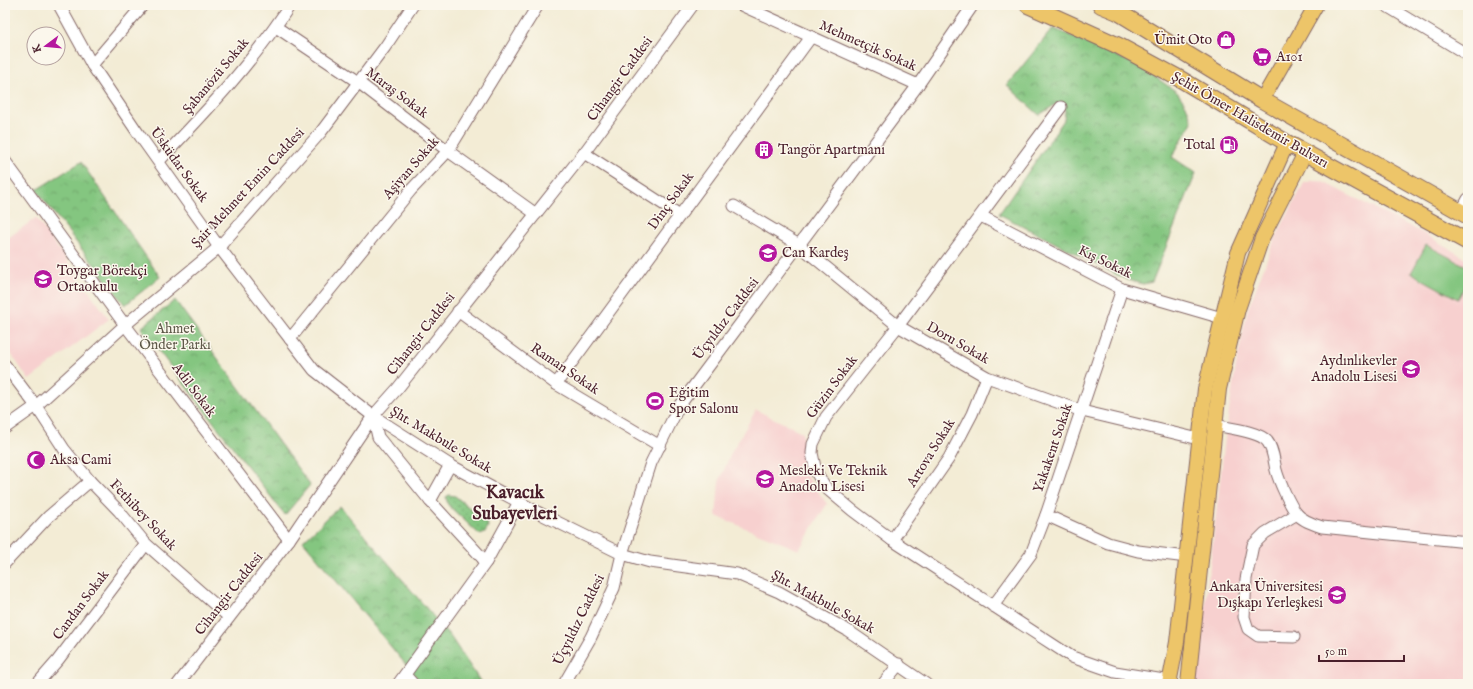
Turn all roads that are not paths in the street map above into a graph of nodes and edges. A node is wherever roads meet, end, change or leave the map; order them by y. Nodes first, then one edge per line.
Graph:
1 (59, 5) edge
2 (143, 5) edge
3 (290, 5) edge
4 (413, 5) edge
5 (538, 5) edge
6 (741, 5) edge
7 (974, 5) edge
8 (1028, 5) edge
9 (1101, 5) edge
10 (1316, 5) edge
11 (1385, 5) edge
12 (688, 7) edge
13 (276, 27) junction
14 (811, 37) junction
15 (1468, 55) edge
16 (92, 65) junction
17 (358, 82) junction
18 (918, 85) junction
19 (1262, 100) junction
20 (1061, 107) dead end
21 (1287, 143) junction
22 (448, 151) junction
23 (1304, 153) junction
24 (584, 154) junction
25 (5, 161) edge
26 (159, 161) junction
27 (734, 206) dead end
28 (1466, 209) edge
29 (536, 214) junction
30 (680, 215) junction
31 (981, 216) junction
32 (1468, 242) edge
33 (799, 245) junction
34 (218, 247) junction
35 (1122, 289) junction
36 (458, 311) junction
37 (1222, 318) junction
38 (125, 325) junction
39 (898, 326) junction
40 (290, 339) junction
41 (5, 365) edge
42 (987, 377) junction
43 (556, 384) junction
44 (36, 406) junction
45 (1082, 411) junction
46 (373, 416) junction
47 (1214, 425) junction
48 (5, 428) edge
49 (1199, 439) junction
50 (660, 446) junction
51 (450, 465) junction
52 (90, 481) junction
53 (430, 501) junction
54 (519, 502) junction
55 (1297, 514) junction
56 (1046, 515) junction
57 (290, 540) junction
58 (892, 540) junction
59 (1468, 542) edge
60 (146, 544) junction
61 (622, 554) junction
62 (1187, 557) junction
63 (486, 562) junction
64 (5, 563) edge
65 (994, 606) junction
66 (229, 617) junction
67 (1294, 637) dead end
68 (899, 664) junction
69 (402, 680) edge
70 (1170, 682) edge
71 (37, 684) edge
72 (178, 684) edge
73 (413, 684) edge
74 (565, 684) edge
75 (883, 684) edge
76 (926, 684) edge
77 (1188, 684) edge

1 - 16 street, Üsküdar Sokak
2 - 16 street
3 - 13 street, Şabanözü Sokak
4 - 17 street, Şair Mehmet Emin Caddesi
5 - 22 street, Aşiyan Sokak
6 - 14 street, Mehmetçik Sokak
7 - 18 street, Üçyıldız Caddesi
8 - 21 highway, Şehit Ömer Halisdemir Bulvarı
9 - 19 highway, Şehit Ömer Halisdemir Bulvarı
10 - 19 main road
11 - 15 street
12 - 24 street, Cihangir Caddesi
13 - 17 street, Maraş Sokak
13 - 26 street, Şabanözü Sokak
14 - 18 street, Mehmetçik Sokak
14 - 30 street, Dinç Sokak
16 - 26 street, Üsküdar Sokak
17 - 22 street, Maraş Sokak
17 - 34 street, Şair Mehmet Emin Caddesi
18 - 33 street, Üçyıldız Caddesi
19 - 28 highway, Şehit Ömer Halisdemir Bulvarı
20 - 31 street, Güzin Sokak
21 - 23 highway, Şehit Ömer Halisdemir Bulvarı
21 - 37 main road
22 - 29 street, Maraş Sokak
22 - 40 street, Aşiyan Sokak
23 - 32 highway, Şehit Ömer Halisdemir Bulvarı
23 - 47 main road
24 - 29 street, Cihangir Caddesi
24 - 30 street
25 - 38 street, Adil Sokak
26 - 34 street, Üsküdar Sokak
27 - 33 street, Doru Sokak
29 - 36 street, Cihangir Caddesi
30 - 43 street, Dinç Sokak
31 - 35 street, Kış Sokak
31 - 39 street, Güzin Sokak
33 - 39 street, Doru Sokak
33 - 50 street, Üçyıldız Caddesi
34 - 38 street, Şair Mehmet Emin Caddesi
34 - 40 street, Üsküdar Sokak
35 - 37 street, Kış Sokak
35 - 45 street, Yakakent Sokak
36 - 43 street, Raman Sokak
36 - 46 street, Cihangir Caddesi
37 - 49 main road
38 - 44 street, Şair Mehmet Emin Caddesi
38 - 57 street, Adil Sokak
39 - 42 street, Doru Sokak
39 - 58 street, Güzin Sokak
40 - 46 street, Üsküdar Sokak
41 - 44 street, Fethibey Sokak
42 - 45 street, Doru Sokak
42 - 58 street, Artova Sokak
43 - 50 street, Raman Sokak
44 - 48 street, Şair Mehmet Emin Caddesi
44 - 52 street, Fethibey Sokak
45 - 49 street, Doru Sokak
45 - 56 street, Yakakent Sokak
46 - 51 street, Şht. Makbule Sokak
46 - 53 street
46 - 57 street, Cihangir Caddesi
47 - 55 street
47 - 77 main road
49 - 62 main road
50 - 61 street, Üçyıldız Caddesi
51 - 53 street
51 - 54 street, Şht. Makbule Sokak
52 - 60 street, Fethibey Sokak
52 - 64 street
53 - 63 street
54 - 61 street, Şht. Makbule Sokak
54 - 63 street
55 - 59 street
55 - 67 street
56 - 62 street
56 - 65 street, Yakakent Sokak
57 - 66 street, Cihangir Caddesi
58 - 65 street, Güzin Sokak
60 - 66 street, Fethibey Sokak
60 - 71 street, Candan Sokak
61 - 68 street, Şht. Makbule Sokak
61 - 74 street, Üçyıldız Caddesi
62 - 70 main road
63 - 69 street
65 - 70 street, Güzin Sokak
66 - 72 street, Cihangir Caddesi
68 - 75 street
68 - 76 street, Şht. Makbule Sokak
69 - 73 street

